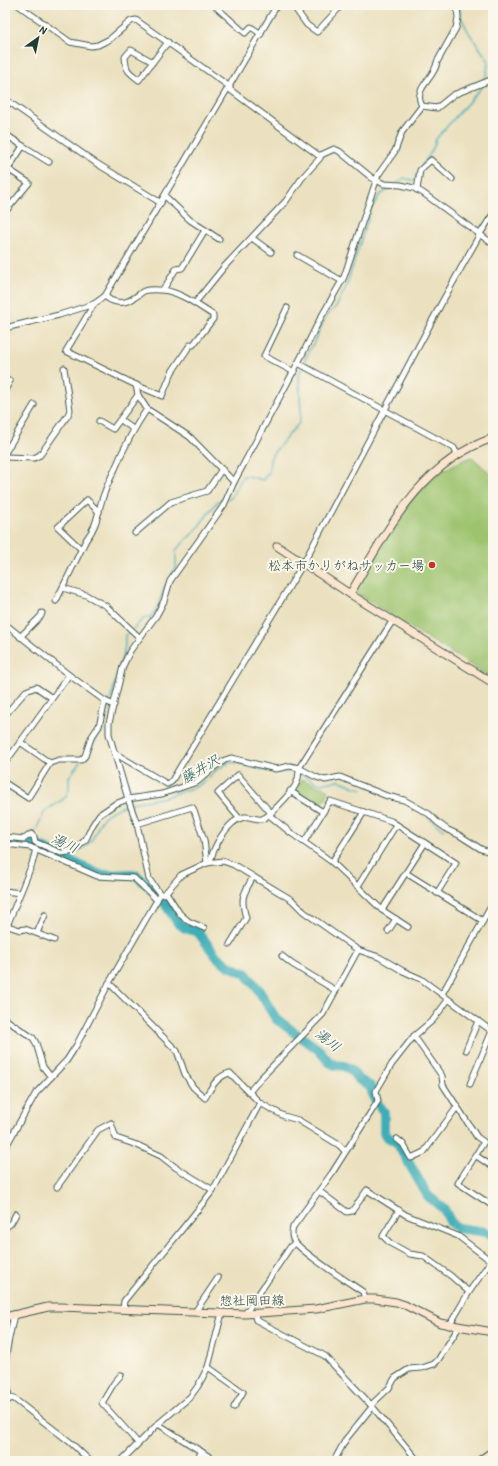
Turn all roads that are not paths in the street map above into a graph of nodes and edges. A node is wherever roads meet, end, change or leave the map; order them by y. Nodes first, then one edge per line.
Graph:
1 (18, 5) edge
2 (277, 5) edge
3 (291, 5) edge
4 (341, 5) edge
5 (457, 5) edge
6 (216, 7) dead end
7 (261, 34) junction
8 (168, 42) junction
9 (153, 62) junction
10 (493, 79) edge
11 (229, 88) junction
12 (7, 100) edge
13 (422, 106) junction
14 (5, 107) edge
15 (5, 134) edge
16 (22, 146) junction
17 (321, 155) junction
18 (49, 162) dead end
19 (6, 168) edge
20 (452, 179) dead end
21 (376, 180) junction
22 (417, 190) junction
23 (165, 196) junction
24 (161, 203) junction
25 (5, 212) edge
26 (493, 214) edge
27 (205, 230) junction
28 (480, 234) junction
29 (252, 238) junction
30 (219, 239) dead end
31 (493, 244) edge
32 (271, 252) dead end
33 (297, 255) dead end
34 (342, 281) junction
35 (163, 290) junction
36 (105, 296) junction
37 (195, 303) junction
38 (94, 304) junction
39 (287, 308) dead end
40 (5, 328) edge
41 (298, 363) junction
42 (64, 368) dead end
43 (294, 372) junction
44 (10, 381) dead end
45 (136, 385) junction
46 (5, 390) edge
47 (138, 395) junction
48 (34, 405) dead end
49 (147, 409) junction
50 (385, 410) junction
51 (121, 420) junction
52 (99, 421) dead end
53 (133, 429) junction
54 (493, 438) edge
55 (5, 453) edge
56 (458, 454) junction
57 (5, 457) edge
58 (222, 469) junction
59 (234, 482) junction
60 (99, 512) junction
61 (135, 533) dead end
62 (278, 546) dead end
63 (81, 549) junction
64 (303, 564) junction
65 (63, 588) junction
66 (350, 594) junction
67 (56, 601) dead end
68 (42, 613) dead end
69 (393, 620) junction
70 (5, 624) edge
71 (20, 637) junction
72 (139, 638) junction
73 (69, 675) junction
74 (493, 683) edge
75 (52, 698) junction
76 (105, 701) junction
77 (114, 705) junction
78 (5, 715) edge
79 (20, 742) junction
80 (116, 754) junction
81 (5, 763) edge
82 (50, 764) junction
83 (299, 771) junction
84 (5, 783) edge
85 (290, 791) junction
86 (128, 799) junction
87 (323, 812) junction
88 (364, 812) junction
89 (270, 814) junction
90 (239, 818) junction
91 (137, 824) junction
92 (396, 825) junction
93 (5, 837) edge
94 (304, 842) junction
95 (425, 843) junction
96 (5, 844) edge
97 (36, 849) junction
98 (493, 853) edge
99 (208, 862) junction
100 (332, 862) junction
101 (406, 873) junction
102 (253, 877) junction
103 (358, 886) junction
104 (5, 891) edge
105 (166, 892) junction
106 (20, 893) junction
107 (437, 893) junction
108 (160, 894) junction
109 (158, 900) junction
110 (493, 903) edge
111 (382, 910) junction
112 (45, 915) dead end
113 (396, 920) junction
114 (483, 921) junction
115 (6, 926) edge
116 (408, 927) dead end
117 (204, 928) dead end
118 (388, 931) dead end
119 (37, 934) junction
120 (54, 940) dead end
121 (230, 944) dead end
122 (358, 950) junction
123 (282, 956) dead end
124 (108, 983) junction
125 (336, 990) junction
126 (442, 994) junction
127 (448, 1000) junction
128 (5, 1019) edge
129 (478, 1021) junction
130 (492, 1032) edge
131 (414, 1036) junction
132 (466, 1050) dead end
133 (51, 1077) junction
134 (470, 1084) dead end
135 (249, 1092) junction
136 (260, 1103) junction
137 (457, 1107) junction
138 (396, 1139) dead end
139 (5, 1148) edge
140 (345, 1152) junction
141 (475, 1155) junction
142 (493, 1167) edge
143 (57, 1187) dead end
144 (212, 1190) junction
145 (319, 1191) junction
146 (493, 1206) edge
147 (399, 1210) junction
148 (16, 1214) dead end
149 (5, 1228) edge
150 (295, 1243) junction
151 (218, 1278) dead end
152 (469, 1292) junction
153 (365, 1299) junction
154 (123, 1309) junction
155 (195, 1312) junction
156 (222, 1313) junction
157 (254, 1313) junction
158 (14, 1314) junction
159 (245, 1314) junction
160 (5, 1316) edge
161 (449, 1326) junction
162 (459, 1327) junction
163 (493, 1332) edge
164 (208, 1367) junction
165 (121, 1375) dead end
166 (7, 1402) edge
167 (372, 1406) junction
168 (234, 1407) dead end
169 (158, 1424) junction
170 (138, 1443) junction
171 (493, 1451) edge
172 (202, 1452) junction
173 (90, 1461) edge
174 (121, 1461) edge
175 (195, 1461) edge
176 (216, 1461) edge
177 (334, 1461) edge
178 (418, 1461) edge
179 (479, 1461) edge

1 - 8 street
2 - 7 street
3 - 4 street
5 - 13 street
6 - 7 street
7 - 11 street
8 - 9 street
8 - 11 street
9 - 9 street
10 - 13 street
11 - 17 street
11 - 23 street
12 - 14 street
12 - 24 street
13 - 21 street
15 - 16 street
16 - 18 street
16 - 19 street
17 - 21 street
17 - 29 street
19 - 25 street
20 - 22 street
21 - 22 street
21 - 34 street
22 - 28 street
23 - 24 street
23 - 27 street
24 - 36 street
26 - 28 street
27 - 30 street
27 - 35 street
28 - 31 street
28 - 50 street
29 - 32 street
29 - 37 street
33 - 34 street
34 - 41 street
35 - 36 street
35 - 37 street
36 - 38 street
37 - 45 street
38 - 40 street
38 - 45 street
39 - 43 street
41 - 43 street
41 - 50 street
42 - 57 street
43 - 59 street
44 - 46 street
45 - 47 street
47 - 49 street
47 - 51 street
48 - 55 street
49 - 53 street
49 - 58 street
50 - 56 street
50 - 64 street
51 - 52 street
51 - 53 street
53 - 60 street
54 - 56 main road
56 - 66 main road
58 - 59 street
58 - 61 street
59 - 72 street
60 - 63 street
60 - 63 street
62 - 64 main road
63 - 65 street
64 - 66 main road
64 - 80 street
65 - 67 street
65 - 72 street
66 - 69 main road
68 - 71 street
69 - 74 main road
69 - 83 street
70 - 71 street
71 - 73 street
72 - 77 street
73 - 75 street
73 - 76 street
75 - 78 street
75 - 79 street
76 - 77 street
76 - 82 street
77 - 80 street
79 - 81 street
79 - 82 street
80 - 86 street
82 - 84 street
83 - 85 street
83 - 86 street
83 - 98 street
85 - 87 street
85 - 89 street
86 - 91 street
86 - 93 street
87 - 88 street
87 - 94 street
88 - 92 street
88 - 100 street
89 - 90 street
89 - 90 street
89 - 94 street
90 - 99 street
91 - 99 street
91 - 108 street
92 - 95 street
92 - 103 street
94 - 100 street
95 - 101 street
95 - 107 street
96 - 97 street
97 - 106 street
97 - 109 street
99 - 102 street
99 - 105 street
100 - 103 street
101 - 107 street
101 - 111 street
102 - 121 street
102 - 122 street
103 - 111 street
104 - 106 street
105 - 108 street
105 - 117 street
106 - 115 street
107 - 114 street
108 - 109 street
109 - 124 street
110 - 114 street
111 - 113 street
112 - 119 street
113 - 116 street
113 - 118 street
114 - 126 street
115 - 119 street
119 - 120 street
122 - 125 street
122 - 126 street
123 - 125 street
124 - 133 street
124 - 135 street
125 - 135 street
126 - 127 street
127 - 129 street
127 - 131 street
128 - 133 street
129 - 130 street
129 - 132 street
130 - 134 street
131 - 137 street
131 - 140 street
133 - 139 street
135 - 136 street
136 - 140 street
136 - 144 street
137 - 138 street
137 - 141 street
140 - 145 street
141 - 142 street
141 - 146 street
143 - 144 street
144 - 154 street
145 - 147 street
145 - 150 street
147 - 152 street
147 - 152 street
148 - 149 street
150 - 153 street
150 - 159 street
151 - 155 street
152 - 161 street
153 - 157 main road, 惣社岡田線
153 - 161 main road, 惣社岡田線
154 - 155 main road, 惣社岡田線
154 - 158 main road, 惣社岡田線
155 - 156 main road, 惣社岡田線
156 - 159 main road, 惣社岡田線
156 - 164 street
157 - 159 main road, 惣社岡田線
157 - 167 street
158 - 160 main road, 惣社岡田線
158 - 166 street
161 - 162 main road, 惣社岡田線
162 - 163 main road, 惣社岡田線
162 - 167 street
164 - 168 street
164 - 169 street
165 - 170 street
166 - 173 street
167 - 177 street
167 - 178 street
169 - 170 street
169 - 172 street
170 - 174 street
171 - 179 main road
172 - 175 street
172 - 176 street

